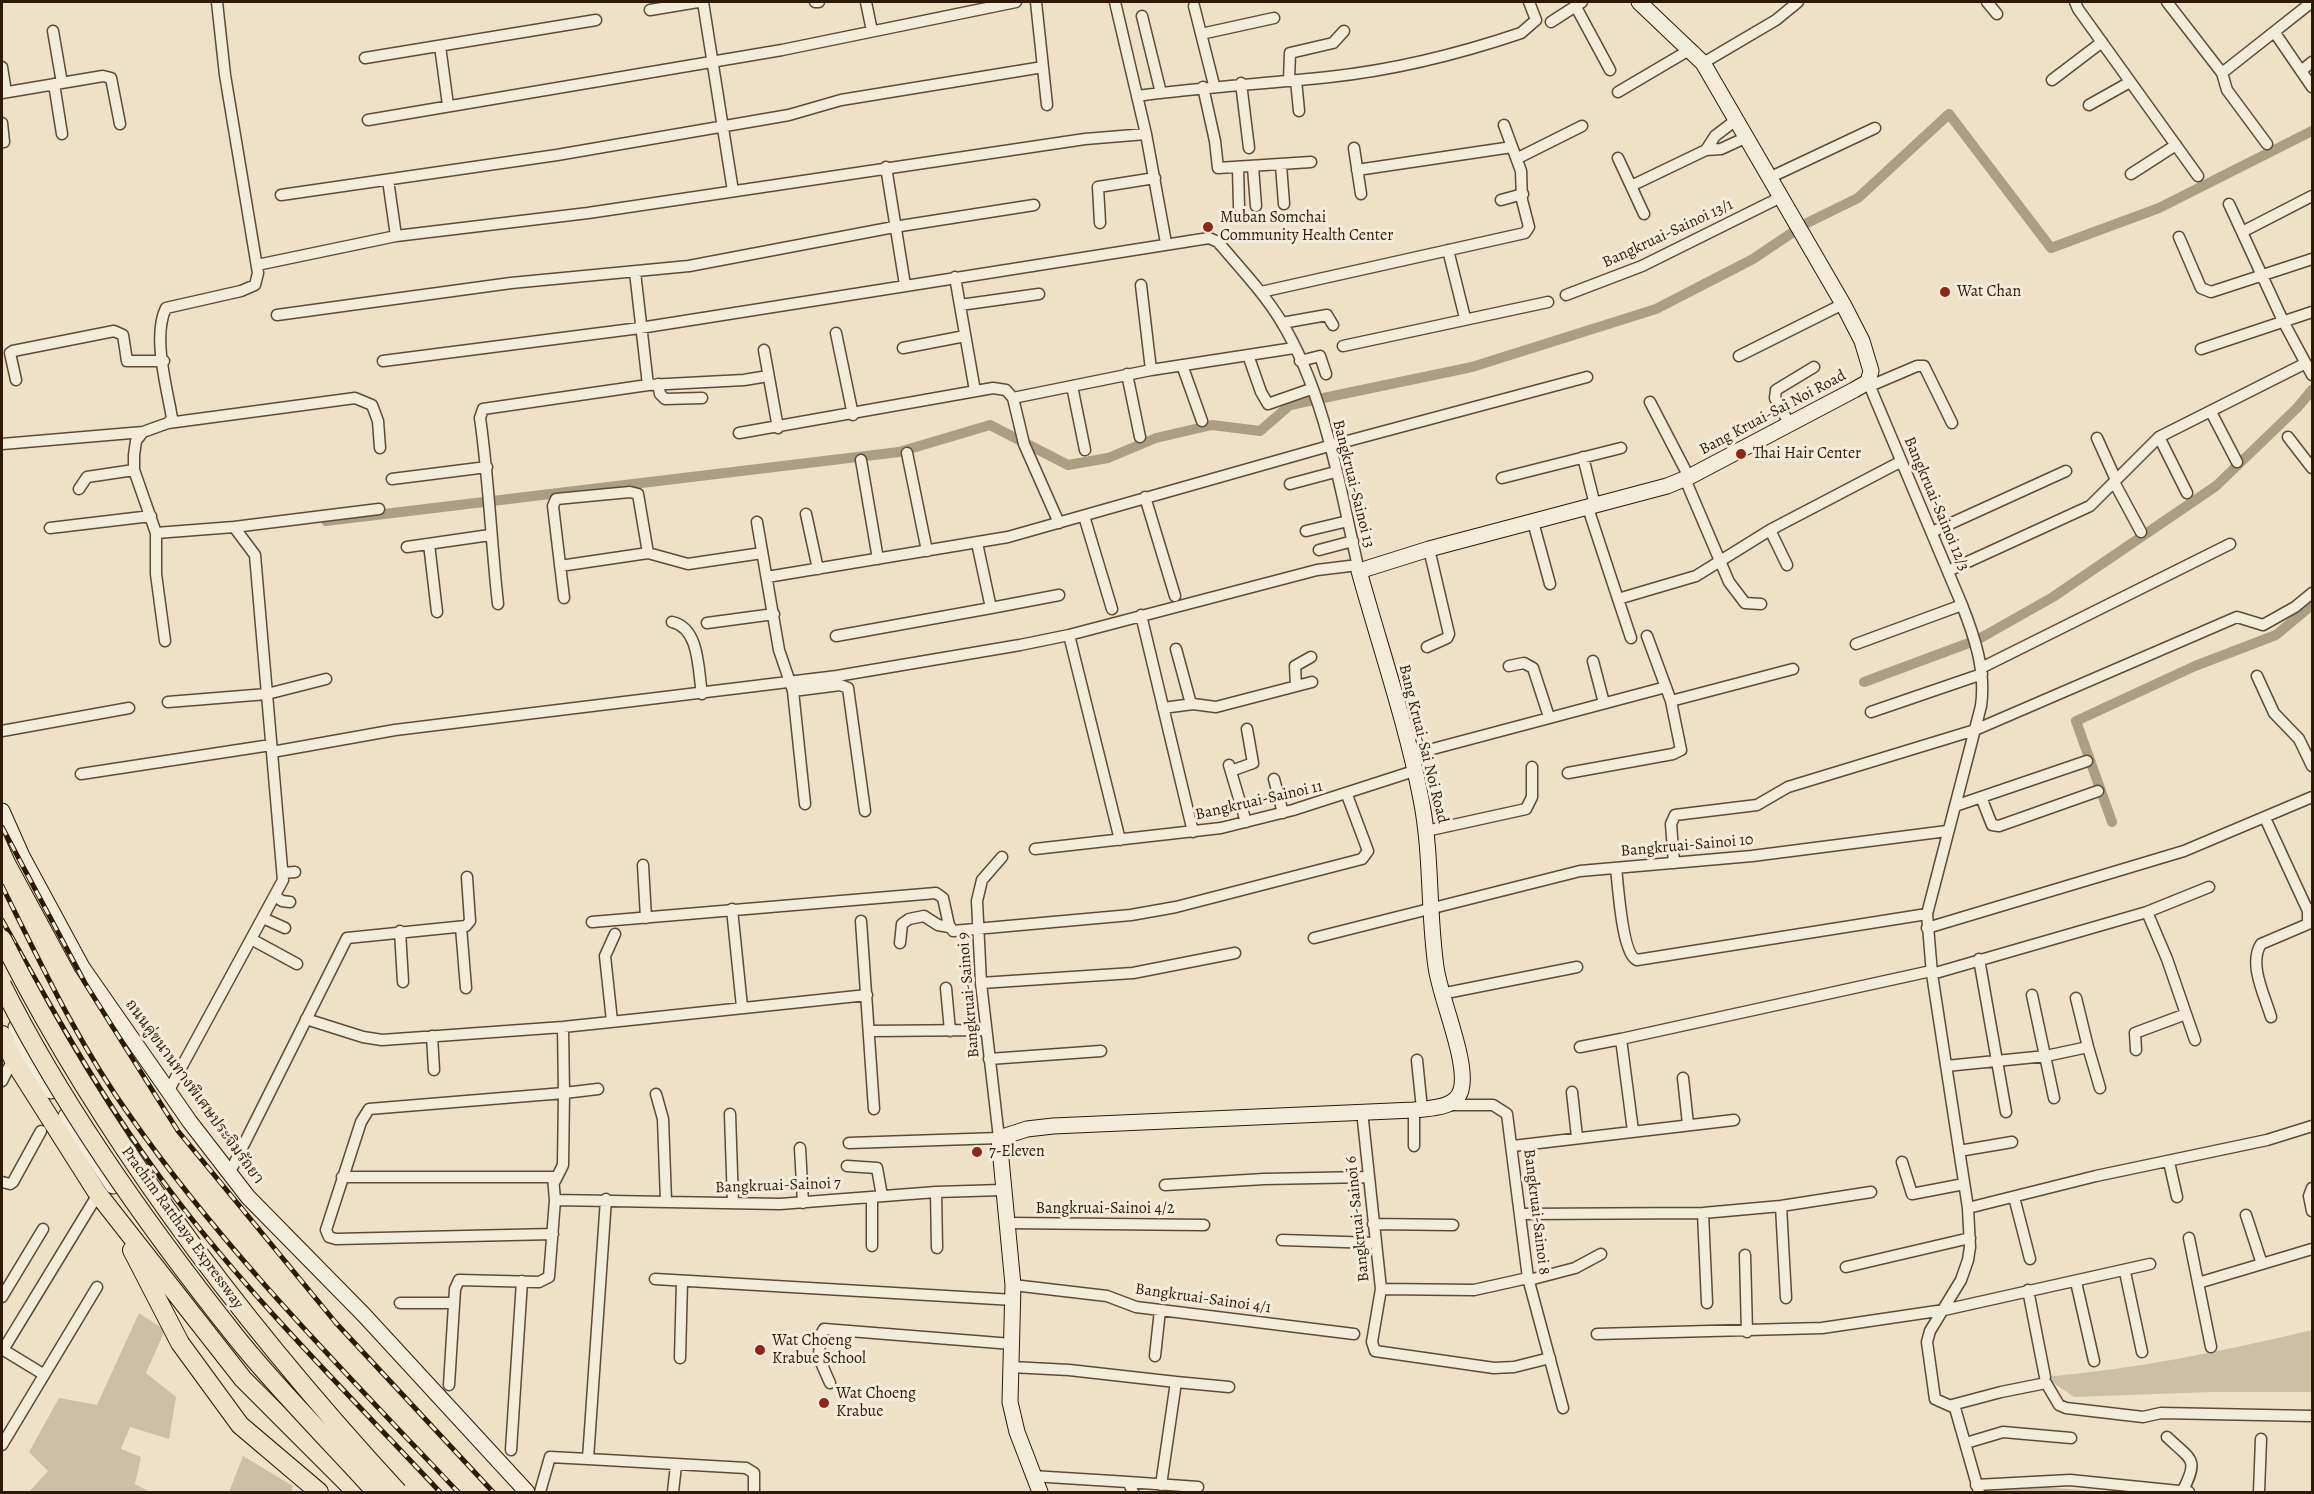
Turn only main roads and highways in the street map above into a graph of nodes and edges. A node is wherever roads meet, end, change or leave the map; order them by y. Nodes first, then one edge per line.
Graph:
1 (1639, 2) edge
2 (2, 811) edge
3 (2, 939) edge
4 (2, 985) edge
5 (2, 993) edge
6 (2, 1035) edge
7 (122, 1224) junction
8 (319, 1492) edge
9 (356, 1492) edge
10 (376, 1492) edge
11 (393, 1492) edge
12 (398, 1492) edge
13 (527, 1492) edge
14 (1040, 1492) edge

1 - 14 main road, Bang Kruai-Sai Noi Road
2 - 13 main road, ถนนคู่ขนานทางพิเศษประจิมรัถยา
3 - 12 highway, Prachim Ratthaya Expressway, bridge
4 - 10 highway, Prachim Ratthaya Expressway, bridge
5 - 11 main road
6 - 7 highway
7 - 8 highway
7 - 9 highway

